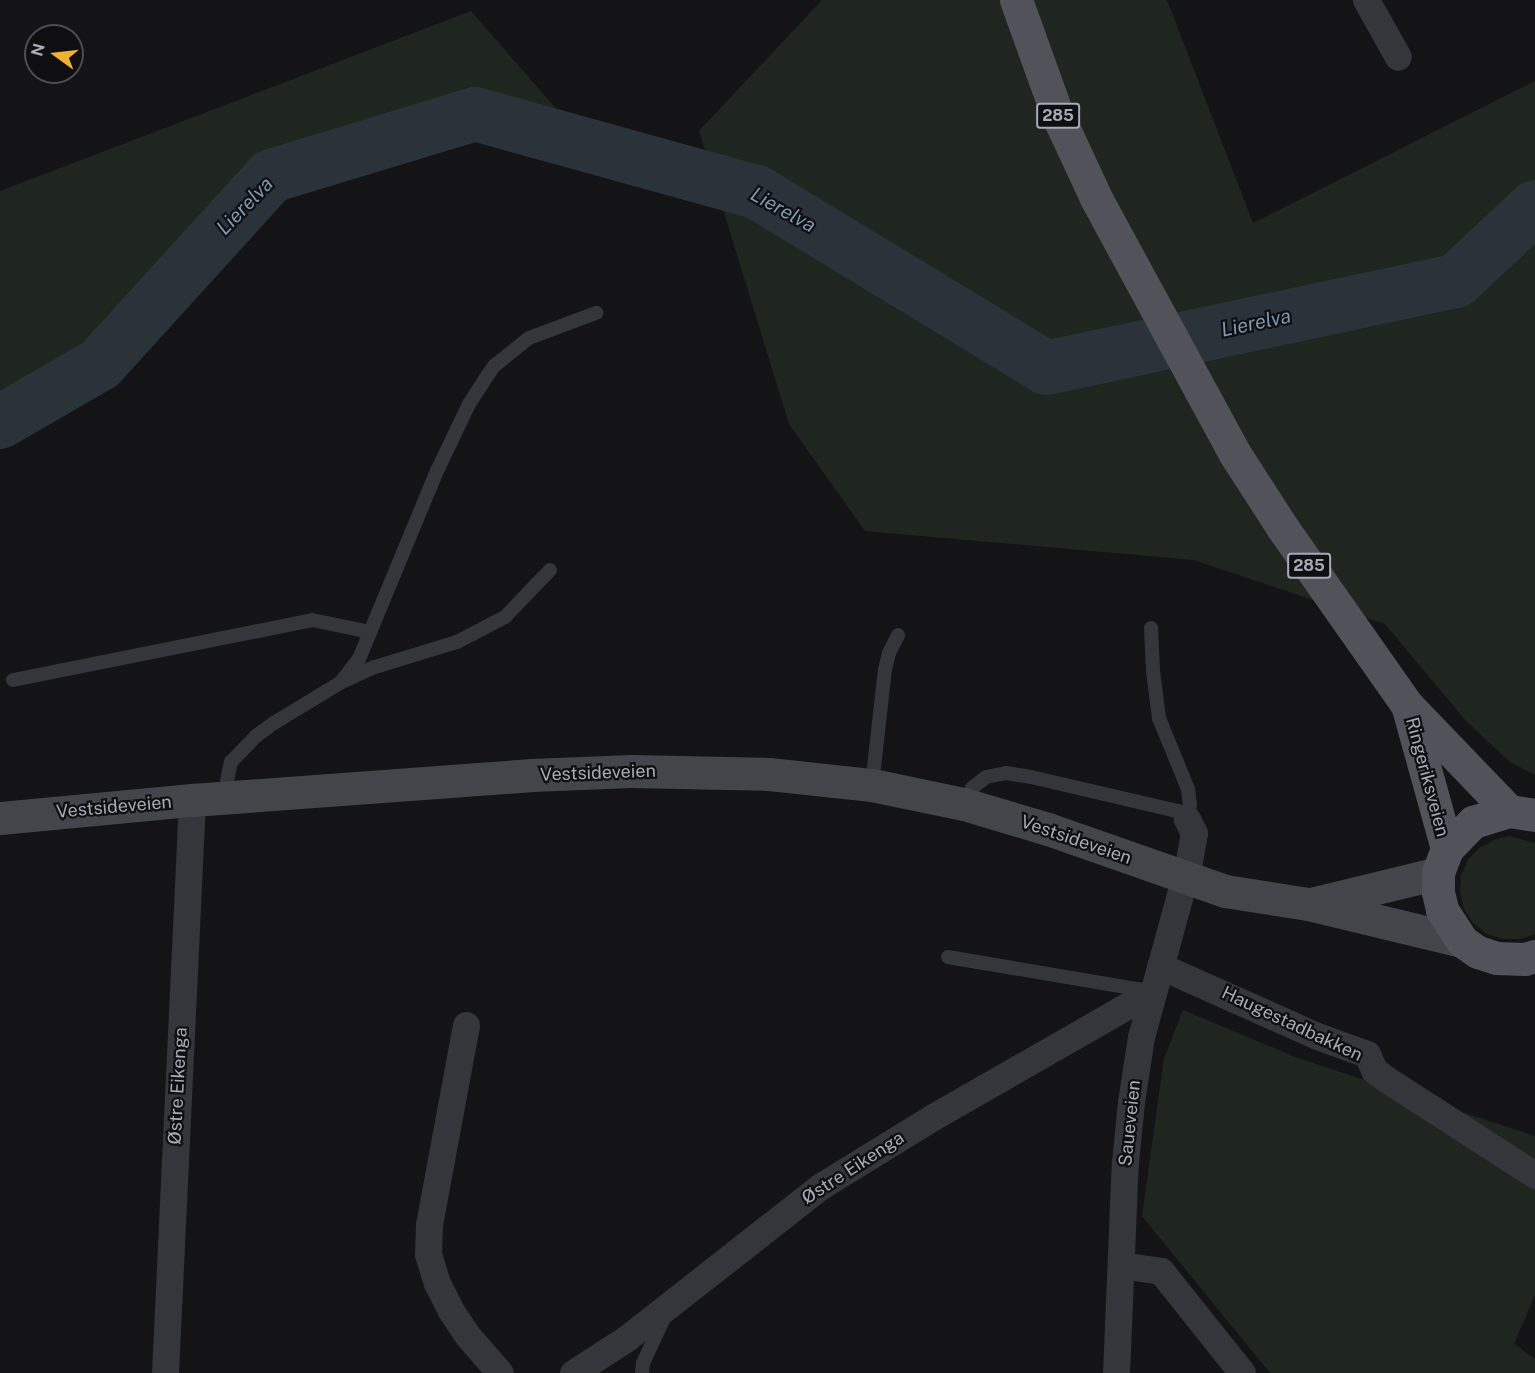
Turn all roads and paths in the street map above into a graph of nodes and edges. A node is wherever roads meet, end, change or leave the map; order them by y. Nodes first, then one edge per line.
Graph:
1 (1016, 0) edge
2 (1366, 0) edge
3 (1398, 57) dead end
4 (596, 313) dead end
5 (550, 570) dead end
6 (1151, 628) dead end
7 (370, 632) junction
8 (898, 635) dead end
9 (13, 680) dead end
10 (340, 683) junction
11 (1408, 706) junction
12 (872, 785) junction
13 (224, 797) junction
14 (192, 800) junction
15 (964, 804) junction
16 (1522, 813) edge
17 (0, 818) edge
18 (1187, 819) junction
19 (1442, 861) junction
20 (1184, 878) junction
21 (1308, 904) junction
22 (1462, 941) junction
23 (948, 957) dead end
24 (1531, 961) edge
25 (1156, 979) junction
26 (466, 1025) dead end
27 (1535, 1174) edge
28 (1121, 1265) junction
29 (670, 1304) junction
30 (165, 1373) edge
31 (500, 1373) edge
32 (573, 1373) edge
33 (642, 1373) edge
34 (1116, 1373) edge
35 (1242, 1373) edge

1 - 11 main road, 285
2 - 3 street
4 - 7 lane
5 - 10 lane
6 - 18 lane
7 - 9 lane
7 - 10 lane
8 - 12 lane
10 - 13 lane
11 - 16 main road, Ringeriksveien / 285
11 - 19 main road, Ringeriksveien / 285
12 - 13 main road, Vestsideveien
12 - 15 main road, Vestsideveien
13 - 14 main road, Vestsideveien
14 - 17 main road, Vestsideveien
14 - 30 street, Østre Eikenga
15 - 18 lane
15 - 20 main road, Vestsideveien
16 - 19 main road, Ringeriksveien / 285
18 - 20 street
19 - 21 main road, Vestsideveien
19 - 22 main road, Ringeriksveien / 285
20 - 21 main road, Vestsideveien
20 - 25 street, Saueveien
21 - 22 main road, Vestsideveien
22 - 24 main road, Ringeriksveien / 285
23 - 25 lane
25 - 27 street, Haugestadbakken
25 - 28 street, Saueveien
25 - 29 street, Østre Eikenga
26 - 31 street
28 - 34 street, Saueveien
28 - 35 street
29 - 32 street, Østre Eikenga
29 - 33 lane

